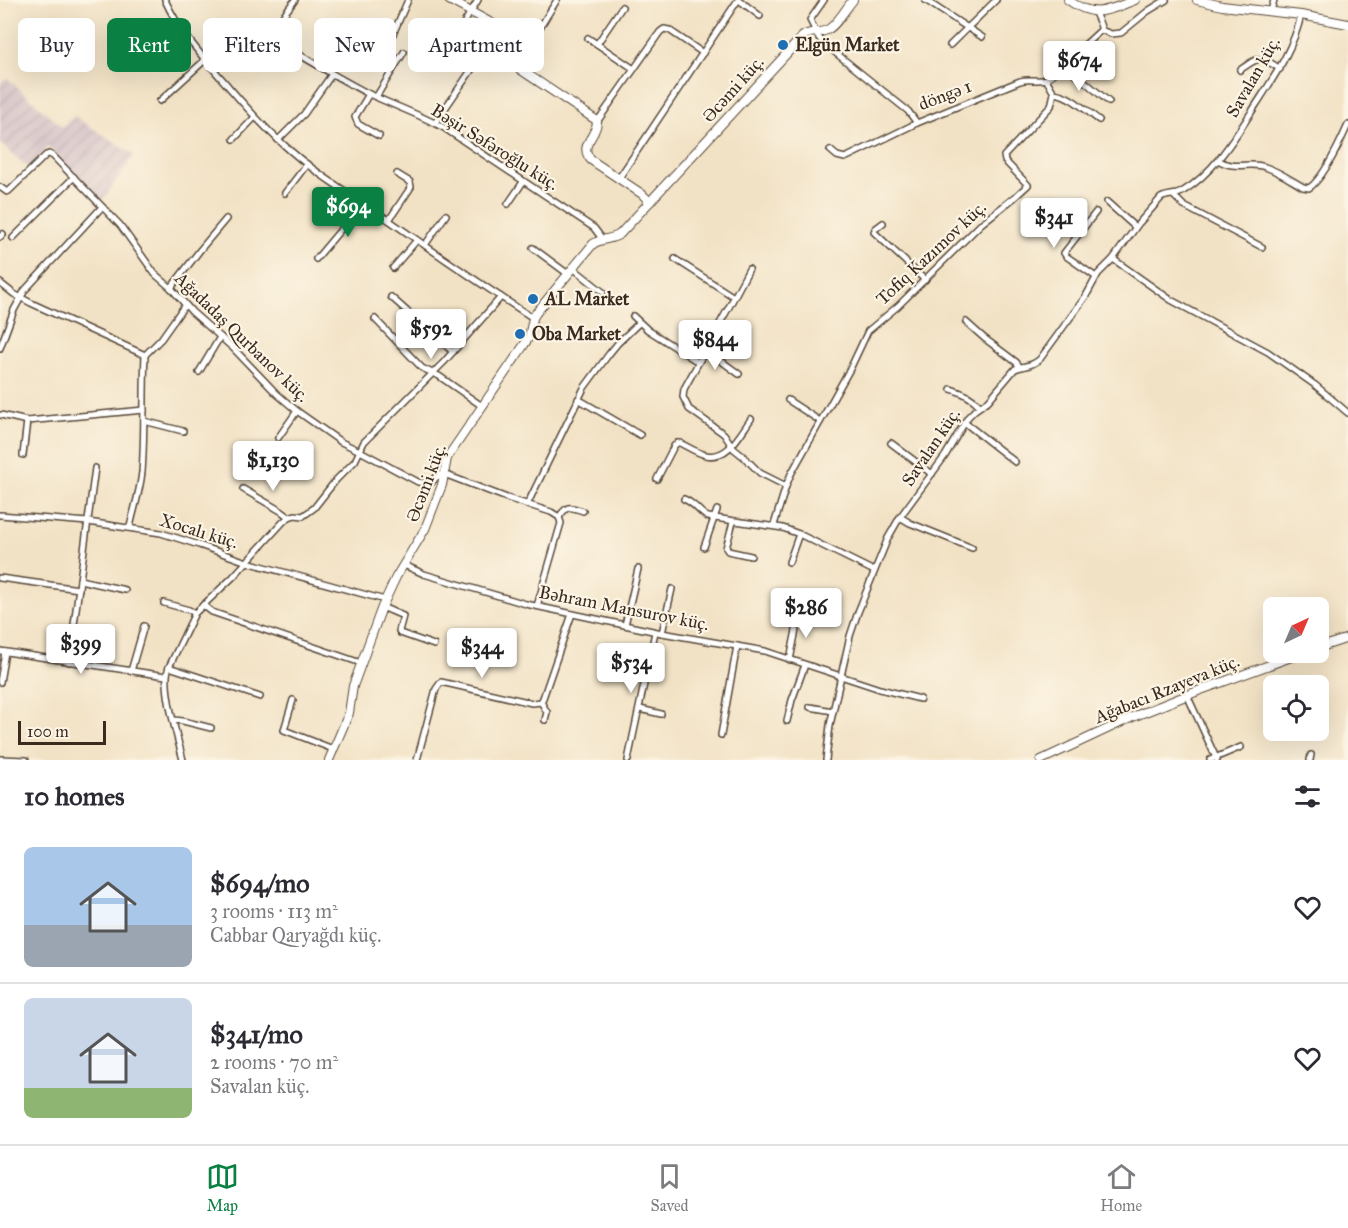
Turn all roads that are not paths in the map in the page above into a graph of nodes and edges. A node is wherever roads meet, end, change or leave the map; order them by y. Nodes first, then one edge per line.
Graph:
1 (165, 0) edge
2 (295, 0) edge
3 (408, 0) edge
4 (449, 0) edge
5 (478, 0) edge
6 (557, 0) edge
7 (738, 0) edge
8 (824, 0) edge
9 (852, 0) edge
10 (926, 0) edge
11 (996, 0) edge
12 (1068, 0) edge
13 (1135, 0) edge
14 (1166, 0) edge
15 (1197, 0) edge
16 (1274, 0) edge
17 (1229, 3) edge
18 (622, 7) dead end
19 (1271, 11) junction
20 (471, 12) junction
21 (1095, 12) junction
22 (760, 15) dead end
23 (1301, 15) junction
24 (467, 18) edge
25 (484, 18) edge
26 (544, 21) edge
27 (1348, 24) edge
28 (396, 26) edge
29 (968, 27) junction
30 (1101, 30) junction
31 (815, 32) junction
32 (982, 37) dead end
33 (588, 38) dead end
34 (597, 44) junction
35 (950, 45) dead end
36 (404, 52) dead end
37 (703, 53) junction
38 (203, 57) edge
39 (203, 62) edge
40 (1064, 64) junction
41 (634, 69) junction
42 (1280, 69) junction
43 (1240, 70) dead end
44 (215, 72) edge
45 (470, 72) edge
46 (525, 72) edge
47 (332, 75) junction
48 (1046, 79) junction
49 (1054, 93) junction
50 (369, 94) junction
51 (376, 97) junction
52 (160, 101) dead end
53 (1109, 102) dead end
54 (255, 117) junction
55 (1098, 120) dead end
56 (597, 122) junction
57 (435, 123) junction
58 (917, 123) junction
59 (1348, 125) edge
60 (379, 136) dead end
61 (234, 139) dead end
62 (278, 140) junction
63 (831, 150) dead end
64 (1218, 160) junction
65 (307, 164) junction
66 (397, 174) dead end
67 (74, 177) junction
68 (619, 178) junction
69 (523, 182) junction
70 (0, 187) edge
71 (285, 193) dead end
72 (1173, 195) junction
73 (650, 202) junction
74 (1107, 202) dead end
75 (363, 203) junction
76 (508, 204) dead end
77 (102, 207) junction
78 (1096, 212) dead end
79 (446, 215) dead end
80 (226, 219) dead end
81 (389, 220) junction
82 (883, 223) dead end
83 (1135, 227) junction
84 (13, 238) dead end
85 (417, 240) junction
86 (603, 240) junction
87 (425, 245) junction
88 (1262, 247) dead end
89 (533, 248) dead end
90 (316, 258) dead end
91 (675, 258) dead end
92 (1113, 259) junction
93 (393, 268) dead end
94 (748, 269) dead end
95 (571, 271) junction
96 (1096, 277) junction
97 (925, 280) junction
98 (0, 283) edge
99 (171, 288) junction
100 (603, 292) dead end
101 (20, 297) junction
102 (391, 297) dead end
103 (501, 297) junction
104 (734, 297) junction
105 (185, 304) junction
106 (633, 316) dead end
107 (533, 318) junction
108 (375, 319) dead end
109 (966, 322) dead end
110 (639, 323) junction
111 (220, 337) junction
112 (0, 348) edge
113 (705, 349) junction
114 (453, 352) junction
115 (145, 355) junction
116 (698, 362) junction
117 (1020, 367) junction
118 (199, 372) dead end
119 (433, 372) junction
120 (739, 374) dead end
121 (951, 389) dead end
122 (578, 399) junction
123 (788, 400) dead end
124 (482, 406) junction
125 (980, 406) junction
126 (144, 410) junction
127 (297, 411) junction
128 (1348, 413) edge
129 (1, 415) edge
130 (751, 419) dead end
131 (27, 420) junction
132 (144, 421) junction
133 (820, 421) junction
134 (964, 423) junction
135 (183, 431) dead end
136 (640, 435) dead end
137 (278, 438) dead end
138 (891, 443) dead end
139 (730, 446) junction
140 (360, 450) junction
141 (22, 455) dead end
142 (1016, 462) dead end
143 (95, 468) dead end
144 (444, 474) junction
145 (932, 474) junction
146 (657, 479) dead end
147 (786, 486) junction
148 (243, 489) dead end
149 (684, 499) dead end
150 (527, 505) junction
151 (717, 510) dead end
152 (584, 512) dead end
153 (0, 515) edge
154 (289, 517) junction
155 (559, 517) junction
156 (900, 517) junction
157 (714, 519) junction
158 (88, 522) junction
159 (734, 522) junction
160 (774, 525) junction
161 (130, 527) junction
162 (799, 534) junction
163 (704, 547) dead end
164 (972, 549) dead end
165 (751, 556) dead end
166 (247, 562) junction
167 (789, 562) dead end
168 (404, 565) junction
169 (638, 569) dead end
170 (874, 571) junction
171 (0, 578) edge
172 (80, 580) junction
173 (79, 589) junction
174 (672, 589) dead end
175 (125, 590) dead end
176 (164, 603) dead end
177 (383, 603) junction
178 (203, 605) junction
179 (537, 606) junction
180 (195, 613) junction
181 (572, 614) junction
182 (797, 614) dead end
183 (625, 625) junction
184 (144, 626) dead end
185 (658, 633) junction
186 (1348, 638) edge
187 (1329, 644) edge
188 (434, 645) dead end
189 (737, 646) junction
190 (3, 652) edge
191 (790, 660) junction
192 (69, 662) junction
193 (361, 663) junction
194 (1275, 663) edge
195 (805, 665) junction
196 (169, 667) junction
197 (131, 671) junction
198 (166, 676) junction
199 (840, 676) junction
200 (0, 682) edge
201 (1187, 695) junction
202 (260, 697) dead end
203 (920, 699) dead end
204 (293, 700) dead end
205 (541, 702) junction
206 (810, 707) dead end
207 (640, 709) junction
208 (833, 711) junction
209 (661, 714) dead end
210 (174, 720) junction
211 (545, 720) dead end
212 (787, 721) dead end
213 (211, 728) dead end
214 (720, 735) dead end
215 (1241, 747) dead end
216 (333, 749) junction
217 (0, 759) edge
218 (1214, 759) edge
219 (26, 760) edge
220 (183, 760) edge
221 (329, 760) edge
222 (417, 760) edge
223 (628, 760) edge
224 (826, 760) edge
225 (1041, 760) edge

1 - 38 street
2 - 47 street, Bəşir Səfəroğlu küç.
3 - 28 street
4 - 20 street
5 - 20 street
6 - 26 street
7 - 22 street
7 - 37 street
8 - 31 street
9 - 31 street, Əcəmi küç.
10 - 29 street
11 - 29 street
12 - 21 street
13 - 21 street
14 - 30 street
15 - 17 street
16 - 19 street
17 - 19 street
18 - 34 street
19 - 23 street
20 - 24 street
20 - 25 street
21 - 30 street
23 - 27 street
23 - 42 street, Savalan küç.
29 - 32 street
29 - 35 street
30 - 40 street
31 - 58 street, döngə 1
31 - 73 street, Əcəmi küç.
33 - 34 street
34 - 41 street
36 - 51 street
37 - 41 street
37 - 68 street
39 - 52 street
40 - 48 street
40 - 53 street
41 - 56 street
42 - 43 street
42 - 64 street, Savalan küç.
44 - 54 street
45 - 57 street
46 - 56 street
47 - 50 street, Bəşir Səfəroğlu küç.
47 - 62 street
48 - 49 street
48 - 58 street, döngə 1
49 - 55 street
49 - 97 street, Tofiq Kazımov küç.
50 - 51 street, Bəşir Səfəroğlu küç.
50 - 60 street
51 - 57 street, Bəşir Səfəroğlu küç.
54 - 61 street
54 - 62 street
56 - 68 street
57 - 69 street, Bəşir Səfəroğlu küç.
58 - 63 street
59 - 64 street
62 - 65 street
64 - 72 street, Savalan küç.
65 - 71 street
65 - 75 street
66 - 81 street
67 - 70 street, Ağadadaş Qurbanov küç.
67 - 77 street, Ağadadaş Qurbanov küç.
67 - 84 street
68 - 73 street
69 - 76 street
69 - 86 street, Bəşir Səfəroğlu küç.
72 - 83 street, Savalan küç.
72 - 88 street
73 - 86 street, Əcəmi küç.
74 - 83 street
75 - 81 street
75 - 90 street
77 - 99 street, Ağadadaş Qurbanov küç.
77 - 101 street
78 - 96 street
79 - 87 street
80 - 99 street
81 - 85 street
82 - 97 street
83 - 92 street, Savalan küç.
85 - 87 street
85 - 93 street
86 - 95 street, Əcəmi küç.
87 - 103 street
89 - 95 street
91 - 104 street
92 - 96 street, Savalan küç.
92 - 128 street
94 - 104 street
95 - 100 street
95 - 107 street, Əcəmi küç.
96 - 117 street, Savalan küç.
97 - 133 street, Tofiq Kazımov küç.
98 - 101 street
99 - 105 street, Ağadadaş Qurbanov küç.
101 - 112 street
101 - 115 street
102 - 114 street
103 - 107 street
103 - 114 street
104 - 113 street
105 - 111 street, Ağadadaş Qurbanov küç.
105 - 115 street
106 - 110 street
107 - 124 street, Əcəmi küç.
108 - 119 street
109 - 117 street
110 - 116 street
110 - 122 street
111 - 118 street
111 - 127 street, Ağadadaş Qurbanov küç.
113 - 116 street
113 - 120 street
114 - 119 street
115 - 126 street
116 - 139 street
117 - 125 street, Savalan küç.
119 - 124 street
119 - 140 street
121 - 125 street
122 - 136 street
122 - 150 street
123 - 133 street
124 - 144 street, Əcəmi küç.
125 - 134 street, Savalan küç.
126 - 131 street
126 - 132 street
127 - 137 street
127 - 140 street, Ağadadaş Qurbanov küç.
129 - 131 street
130 - 139 street
131 - 141 street
132 - 135 street
132 - 161 street
133 - 147 street, Tofiq Kazımov küç.
134 - 142 street
134 - 145 street, Savalan küç.
138 - 145 street
139 - 146 street
139 - 147 street
140 - 144 street, Ağadadaş Qurbanov küç.
140 - 154 street
143 - 158 street
144 - 150 street
144 - 168 street, Əcəmi küç.
145 - 156 street, Savalan küç.
147 - 160 street, Tofiq Kazımov küç.
148 - 154 street
149 - 157 street
150 - 155 street
151 - 157 street
152 - 155 street
153 - 158 street, Xocalı küç.
154 - 166 street
155 - 179 street
156 - 164 street
156 - 170 street, Savalan küç.
157 - 159 street
157 - 163 street
158 - 161 street, Xocalı küç.
158 - 172 street
159 - 160 street
159 - 165 street
160 - 162 street
161 - 166 street, Xocalı küç.
162 - 167 street
162 - 170 street
166 - 177 street, Xocalı küç.
166 - 178 street
168 - 177 street, Əcəmi küç.
168 - 179 street, Bəhram Mansurov küç.
169 - 183 street
170 - 199 street, Savalan küç.
171 - 173 street
172 - 173 street
172 - 175 street
173 - 192 street
174 - 185 street
176 - 180 street
177 - 188 street
177 - 193 street, Əcəmi küç.
178 - 180 street
178 - 193 street
179 - 181 street, Bəhram Mansurov küç.
180 - 196 street
181 - 183 street, Bəhram Mansurov küç.
181 - 205 street
182 - 191 street
183 - 185 street, Bəhram Mansurov küç.
184 - 197 street
185 - 189 street, Bəhram Mansurov küç.
185 - 207 street
186 - 187 street
189 - 191 street, Bəhram Mansurov küç.
189 - 214 street
190 - 192 street
190 - 200 street
191 - 195 street, Bəhram Mansurov küç.
192 - 197 street
193 - 216 street, Əcəmi küç.
194 - 201 street, Ağabacı Rzayeva küç.
195 - 199 street, Bəhram Mansurov küç.
195 - 212 street
196 - 198 street
196 - 202 street
197 - 198 street
198 - 210 street
199 - 203 street, Bəhram Mansurov küç.
199 - 208 street, Savalan küç.
201 - 218 street
201 - 225 street, Ağabacı Rzayeva küç.
204 - 216 street
205 - 211 street
205 - 222 street
206 - 208 street
207 - 209 street
207 - 223 street
208 - 224 street, Savalan küç.
210 - 213 street
210 - 220 street
215 - 218 street
216 - 221 street, Əcəmi küç.
217 - 219 street

